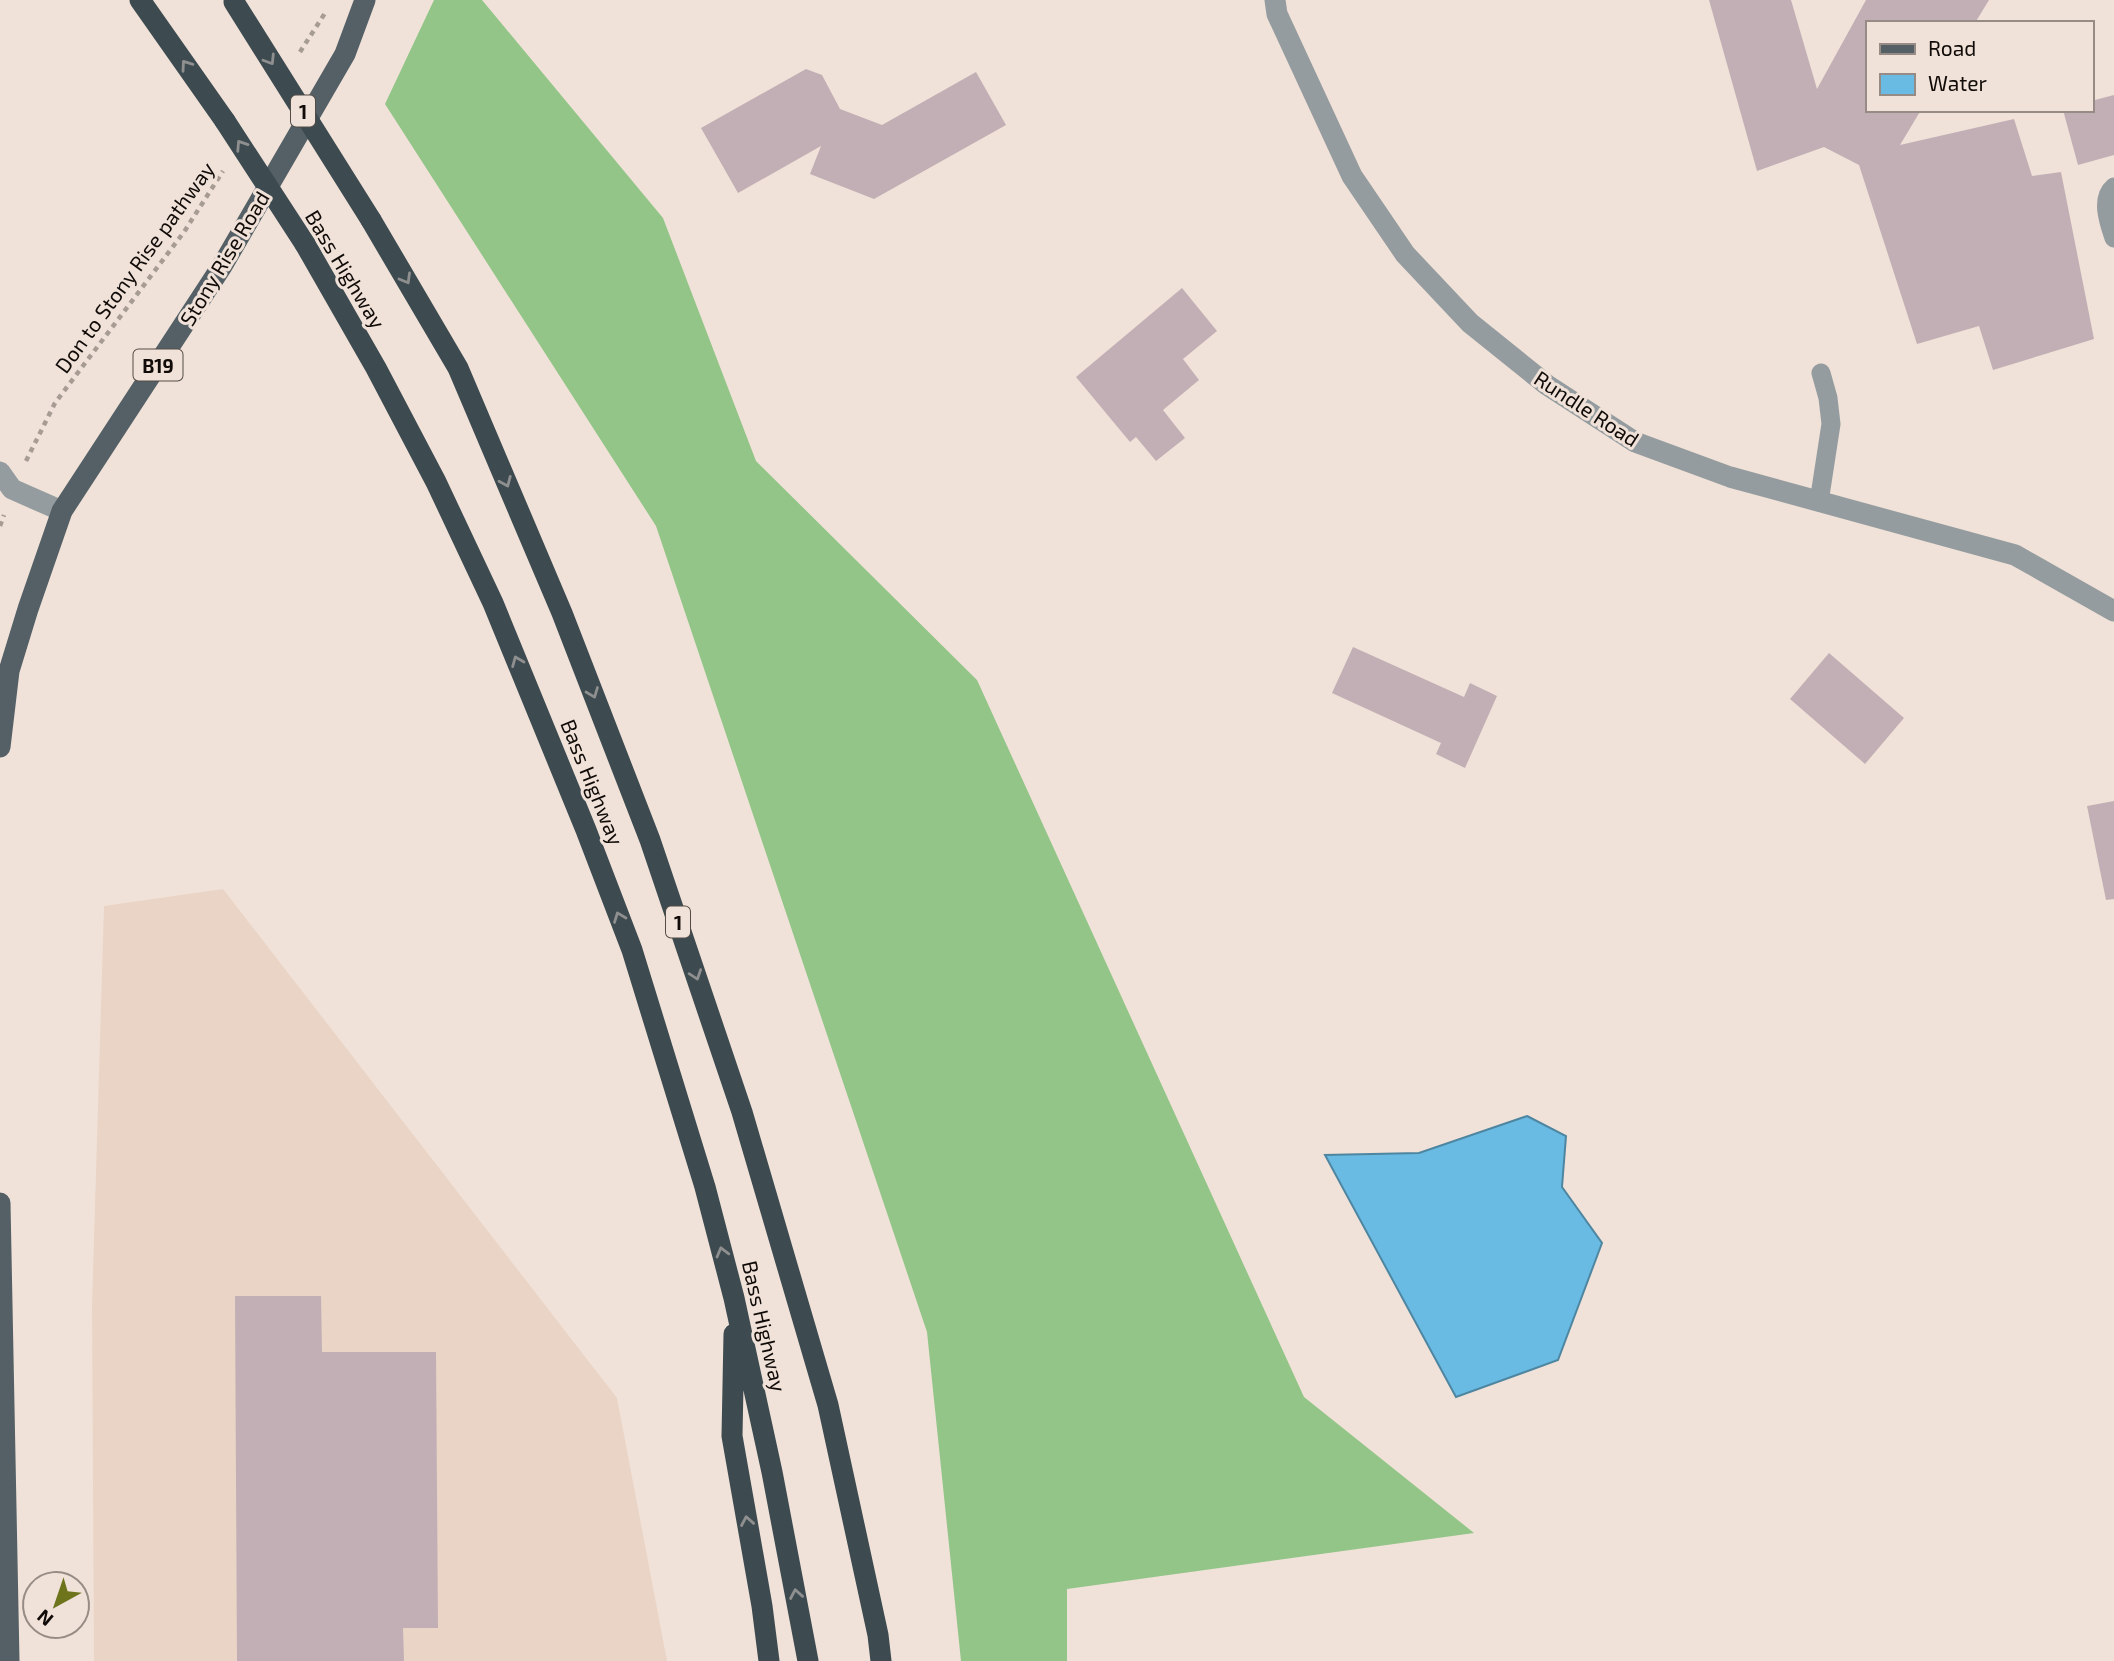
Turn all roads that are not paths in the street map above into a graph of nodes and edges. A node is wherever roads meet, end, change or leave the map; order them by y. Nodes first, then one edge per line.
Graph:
1 (140, 0) edge
2 (365, 0) edge
3 (1275, 0) edge
4 (233, 1) edge
5 (2114, 187) edge
6 (2114, 238) edge
7 (1821, 373) dead end
8 (4, 481) edge
9 (1819, 502) junction
10 (62, 511) junction
11 (2114, 611) edge
12 (0, 747) edge
13 (0, 1203) edge
14 (734, 1298) junction
15 (9, 1661) edge
16 (769, 1661) edge
17 (808, 1661) edge
18 (881, 1661) edge

14 -> 1 highway, Bass Highway, bridge
2 - 10 main road, Stony Rise Road / B19
3 - 9 street, Rundle Road
4 -> 18 highway, Bass Highway / 1, bridge
5 - 6 lane
7 - 9 lane
8 - 10 street
9 - 11 street, Rundle Road
10 - 12 main road, Stony Rise Road / B19
13 - 15 main road
16 -> 14 highway
17 -> 14 highway, Bass Highway

